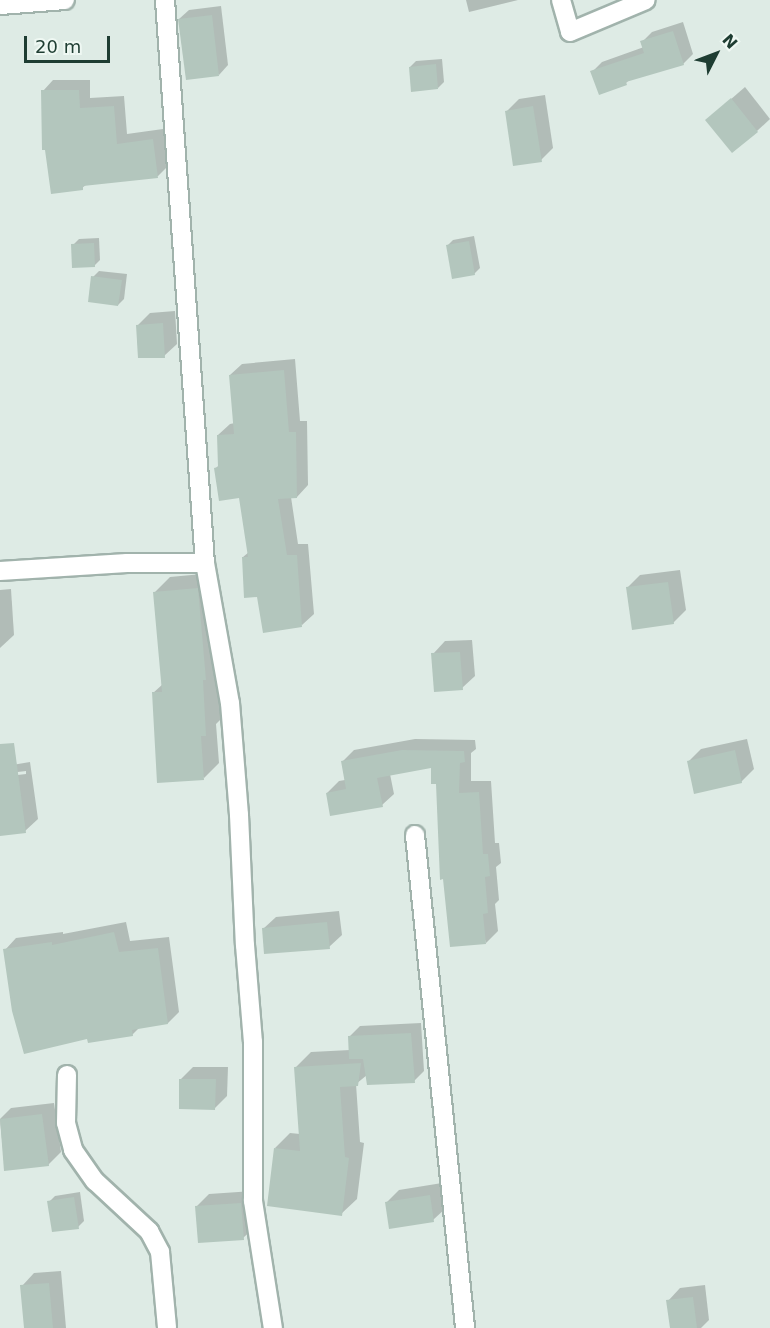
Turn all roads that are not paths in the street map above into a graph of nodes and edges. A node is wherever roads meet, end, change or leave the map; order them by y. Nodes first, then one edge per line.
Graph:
1 (65, 0) edge
2 (165, 0) edge
3 (561, 0) edge
4 (646, 0) edge
5 (0, 4) edge
6 (205, 563) junction
7 (0, 571) edge
8 (415, 835) dead end
9 (67, 1075) dead end
10 (167, 1328) edge
11 (273, 1328) edge
12 (465, 1328) edge

1 - 5 street
2 - 6 street
3 - 4 street
6 - 7 street
6 - 11 street
8 - 12 street
9 - 10 street

